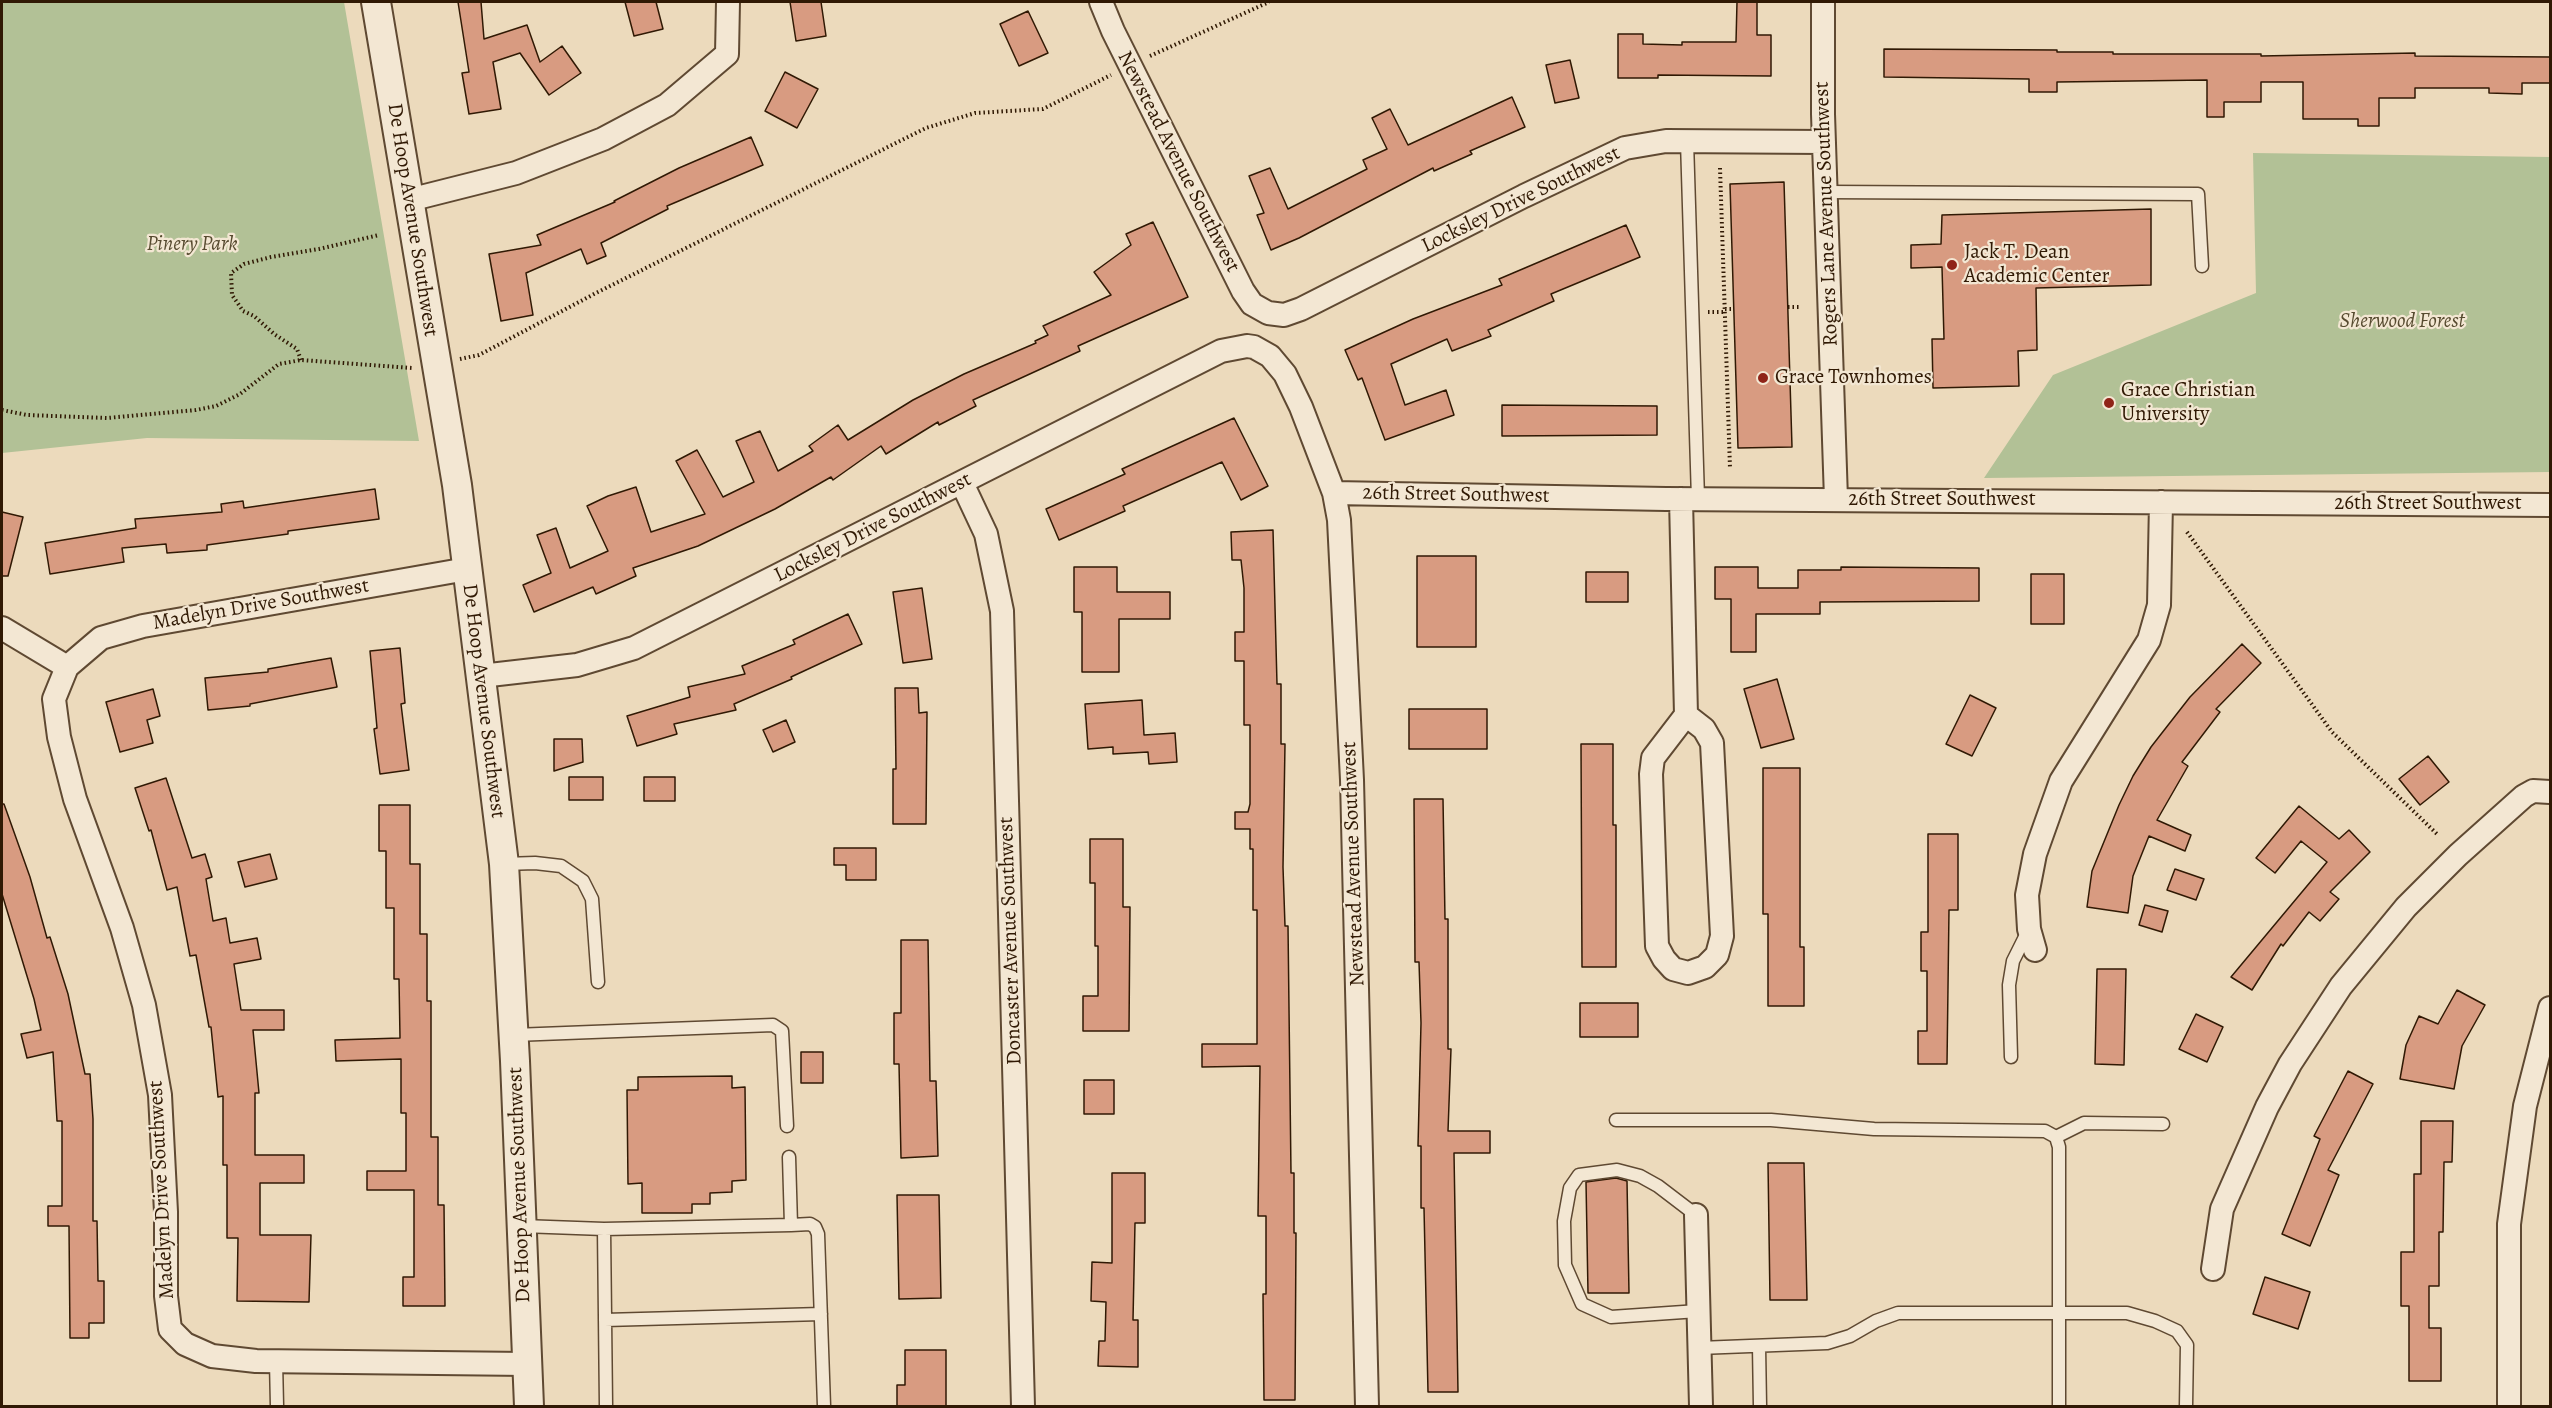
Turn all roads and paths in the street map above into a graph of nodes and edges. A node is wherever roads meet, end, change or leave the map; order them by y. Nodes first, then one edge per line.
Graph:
1 (376, 2) edge
2 (728, 2) edge
3 (1101, 2) edge
4 (1269, 2) edge
5 (1822, 2) edge
6 (1130, 66) junction
7 (1687, 141) junction
8 (1824, 142) junction
9 (1720, 168) dead end
10 (1827, 192) junction
11 (409, 200) junction
12 (379, 234) dead end
13 (2202, 266) dead end
14 (1799, 307) dead end
15 (1788, 308) dead end
16 (1725, 309) junction
17 (1734, 309) dead end
18 (1268, 313) joint
19 (1254, 347) joint
20 (301, 360) junction
21 (436, 364) junction
22 (2, 410) edge
23 (1730, 468) dead end
24 (962, 483) junction
25 (1334, 493) junction
26 (1689, 499) junction
27 (1836, 499) junction
28 (2161, 502) junction
29 (2550, 505) edge
30 (2187, 532) dead end
31 (466, 569) junction
32 (2, 628) edge
33 (67, 667) junction
34 (481, 676) junction
35 (1686, 715) junction
36 (2550, 792) edge
37 (2438, 835) dead end
38 (504, 864) junction
39 (2032, 939) joint
40 (598, 982) dead end
41 (2550, 1008) edge
42 (514, 1035) junction
43 (2011, 1057) dead end
44 (1616, 1120) dead end
45 (2163, 1124) dead end
46 (787, 1126) dead end
47 (2056, 1137) junction
48 (789, 1157) dead end
49 (1696, 1215) joint
50 (791, 1225) junction
51 (522, 1226) junction
52 (604, 1229) junction
53 (2214, 1269) dead end
54 (1698, 1311) junction
55 (2058, 1313) junction
56 (821, 1314) junction
57 (605, 1320) junction
58 (1758, 1346) junction
59 (1699, 1348) junction
60 (276, 1361) junction
61 (528, 1364) junction
62 (277, 1407) edge
63 (529, 1407) edge
64 (606, 1407) edge
65 (824, 1407) edge
66 (1023, 1407) edge
67 (1367, 1407) edge
68 (1701, 1407) edge
69 (1760, 1407) edge
70 (2059, 1407) edge
71 (2186, 1407) edge
72 (2509, 1407) edge

1 - 11 street, De Hoop Avenue Southwest
2 - 11 street
3 - 6 street, Newstead Avenue Southwest
4 - 6 path
5 - 8 street, Rogers Lane Avenue Southwest
6 - 18 street, Newstead Avenue Southwest
6 - 21 path
7 - 8 street, Locksley Drive Southwest
7 - 18 street, Locksley Drive Southwest
7 - 26 lane
8 - 10 street, Rogers Lane Avenue Southwest
9 - 16 path
10 - 13 lane
10 - 27 street, Rogers Lane Avenue Southwest
11 - 21 street, De Hoop Avenue Southwest
12 - 20 path
14 - 15 path
16 - 17 path
16 - 23 path
19 - 24 street, Locksley Drive Southwest
19 - 25 street, Newstead Avenue Southwest
20 - 21 path
20 - 22 path
21 - 31 street, De Hoop Avenue Southwest
24 - 34 street, Locksley Drive Southwest
24 - 66 street, Doncaster Avenue Southwest
25 - 26 street, 26th Street Southwest
25 - 67 street, Newstead Avenue Southwest
26 - 27 street, 26th Street Southwest
26 - 35 street
27 - 28 street, 26th Street Southwest
28 - 29 street, 26th Street Southwest
28 - 39 street
30 - 37 path
31 - 33 street, Madelyn Drive Southwest
31 - 34 street, De Hoop Avenue Southwest
32 - 33 street
33 - 60 street, Madelyn Drive Southwest
34 - 38 street, De Hoop Avenue Southwest
35 - 35 street
36 - 53 street
38 - 40 lane
38 - 42 street, De Hoop Avenue Southwest
39 - 43 lane
41 - 72 street
42 - 46 lane
42 - 51 street, De Hoop Avenue Southwest
44 - 47 lane
45 - 47 lane
47 - 55 lane
48 - 50 lane
49 - 54 street
49 - 54 lane
50 - 52 lane
50 - 56 lane
51 - 52 lane
51 - 61 street, De Hoop Avenue Southwest
52 - 57 lane
54 - 59 street
55 - 58 lane
55 - 70 lane
55 - 71 lane
56 - 57 lane
56 - 65 lane
57 - 64 lane
58 - 59 lane
58 - 69 lane
59 - 68 street
60 - 61 street, Madelyn Drive Southwest
60 - 62 lane
61 - 63 street, De Hoop Avenue Southwest

